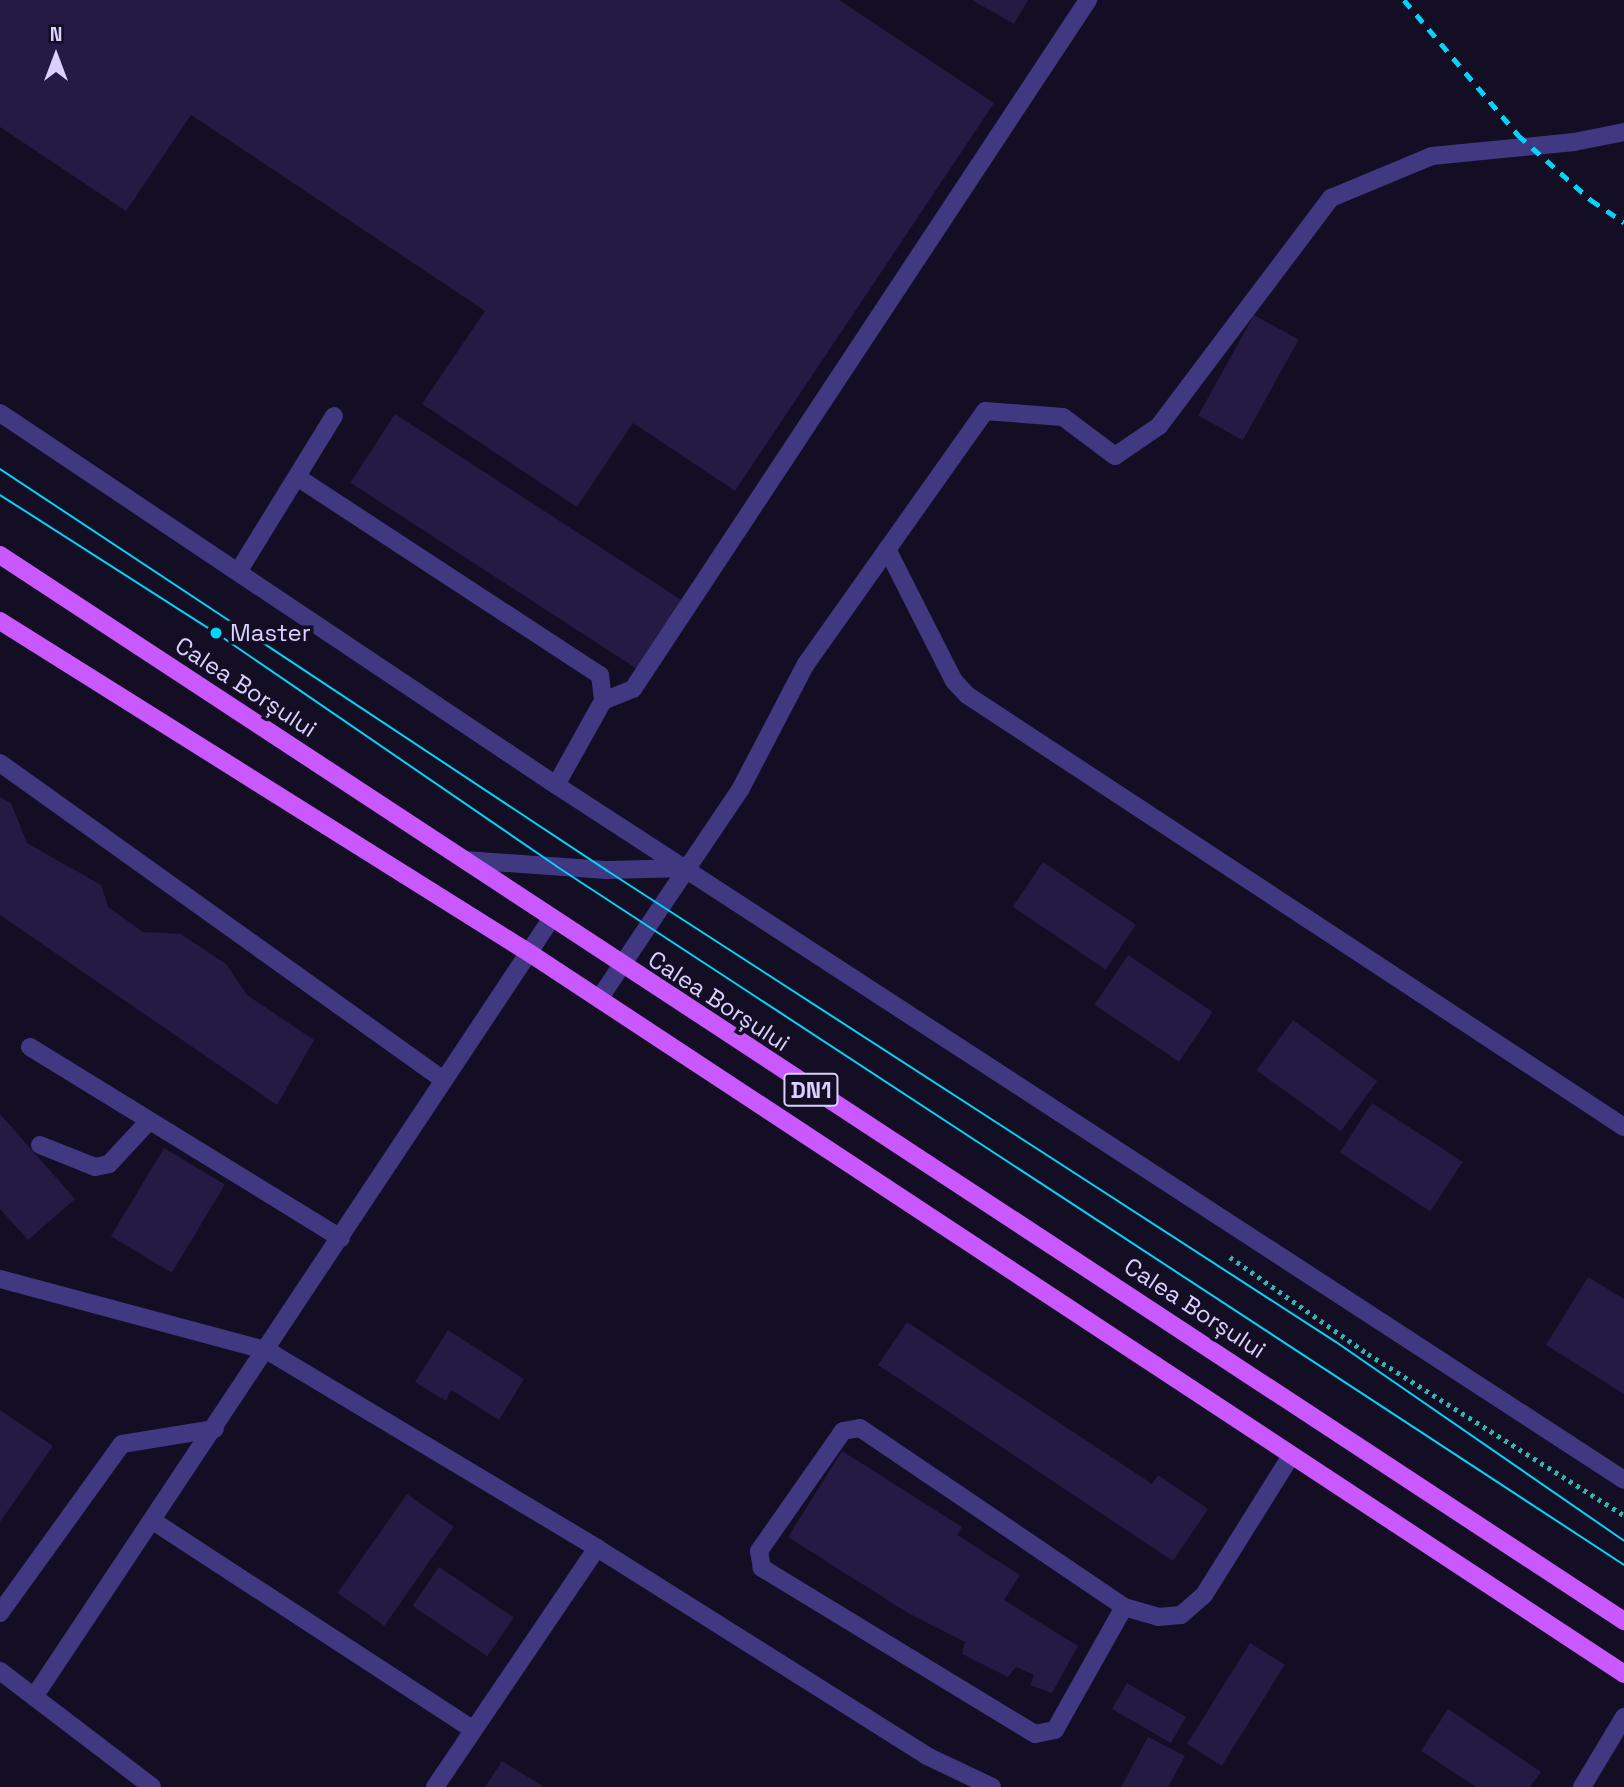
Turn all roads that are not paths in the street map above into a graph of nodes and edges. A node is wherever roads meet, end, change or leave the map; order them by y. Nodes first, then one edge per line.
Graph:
1 (1088, 0) edge
2 (1624, 132) edge
3 (0, 413) edge
4 (334, 416) dead end
5 (297, 477) junction
6 (887, 549) junction
7 (0, 555) edge
8 (239, 572) junction
9 (0, 621) edge
10 (603, 701) junction
11 (0, 763) edge
12 (556, 785) junction
13 (465, 860) junction
14 (688, 868) junction
15 (551, 919) junction
16 (531, 954) junction
17 (621, 967) junction
18 (599, 999) junction
19 (30, 1047) dead end
20 (442, 1079) junction
21 (149, 1121) junction
22 (1624, 1127) edge
23 (40, 1145) dead end
24 (341, 1238) junction
25 (0, 1279) edge
26 (268, 1351) junction
27 (215, 1429) junction
28 (1291, 1455) junction
29 (1624, 1480) edge
30 (153, 1521) junction
31 (597, 1548) junction
32 (1124, 1607) junction
33 (0, 1613) edge
34 (1624, 1621) edge
35 (0, 1671) edge
36 (1624, 1674) edge
37 (34, 1697) junction
38 (1624, 1717) edge
39 (474, 1730) junction
40 (988, 1786) edge
41 (152, 1787) edge
42 (435, 1787) edge
43 (1582, 1787) edge

1 - 10 street
2 - 6 street
3 - 8 street
4 - 5 street
5 - 8 street
5 - 10 street
6 - 14 street
6 - 22 street
7 - 13 main road, Calea Borșului / DN1
8 - 12 street
9 - 16 main road, DN1
10 - 12 street
11 - 20 street
12 - 14 street
13 - 14 street
13 - 15 main road, Calea Borșului / DN1
14 - 17 street
14 - 29 street
15 - 16 street
15 - 17 main road, Calea Borșului / DN1
16 - 18 main road, DN1
16 - 20 street
17 - 18 street
17 - 34 main road, Calea Borșului / DN1
18 - 28 main road, DN1
19 - 21 street
20 - 24 street
21 - 23 street
21 - 24 street
24 - 26 street
25 - 26 street
26 - 27 street
26 - 31 street
27 - 30 street
27 - 33 street
28 - 32 street
28 - 36 main road, DN1
30 - 37 street
30 - 39 street
31 - 39 street
31 - 40 street
32 - 32 street
35 - 37 street
37 - 41 street
38 - 43 street
39 - 42 street

